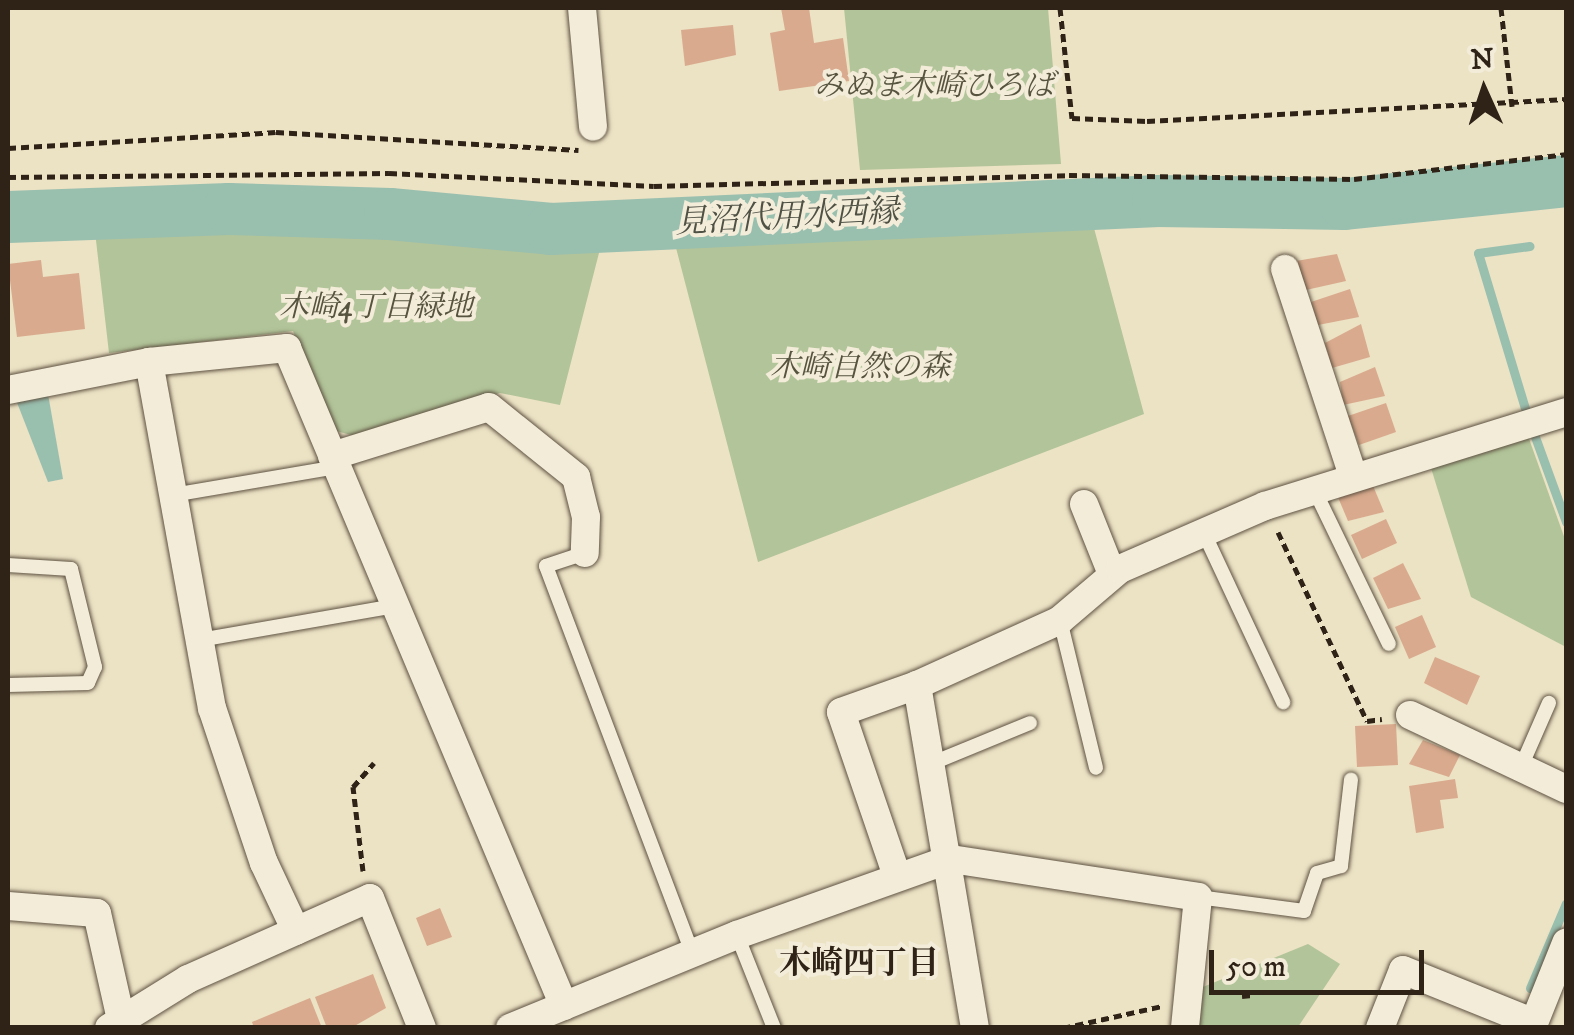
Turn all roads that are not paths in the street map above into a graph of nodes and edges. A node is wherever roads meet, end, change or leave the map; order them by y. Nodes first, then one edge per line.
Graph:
1 (582, 8) edge
2 (593, 126) road end
3 (1285, 269) dead end
4 (150, 362) junction
5 (8, 390) edge
6 (1566, 412) edge
7 (334, 461) junction
8 (1353, 476) junction
9 (1314, 488) junction
10 (174, 495) junction
11 (1084, 504) dead end
12 (1204, 532) junction
13 (585, 553) joint
14 (8, 564) edge
15 (1112, 574) junction
16 (395, 606) junction
17 (1060, 620) junction
18 (200, 640) junction
19 (1389, 644) dead end
20 (8, 685) edge
21 (917, 685) junction
22 (1283, 702) dead end
23 (1550, 703) dead end
24 (1410, 715) road end
25 (1030, 723) dead end
26 (930, 764) junction
27 (1096, 768) dead end
28 (1521, 768) junction
29 (1351, 780) dead end
30 (1566, 789) edge
31 (951, 859) junction
32 (897, 876) junction
33 (1198, 897) junction
34 (8, 906) edge
35 (296, 931) junction
36 (738, 935) junction
37 (1566, 944) edge
38 (692, 952) junction
39 (564, 1006) junction
40 (1185, 1014) edge
41 (118, 1025) edge
42 (1532, 1025) edge
43 (422, 1028) edge
44 (510, 1028) edge
45 (774, 1028) edge
46 (975, 1028) edge
47 (1380, 1028) edge

1 - 2 street
3 - 8 street
4 - 5 street
4 - 7 street
4 - 10 street
6 - 8 street
7 - 10 lane
7 - 13 street
7 - 16 street
8 - 9 street
9 - 12 street
9 - 19 lane
10 - 18 street
11 - 15 street
12 - 15 street
12 - 22 lane
13 - 38 lane
14 - 20 lane
15 - 17 street
16 - 18 lane
16 - 39 street
17 - 21 street
17 - 27 lane
18 - 35 street
21 - 26 street
21 - 32 street
23 - 28 lane
24 - 28 street
25 - 26 lane
26 - 31 street
28 - 30 street
29 - 33 lane
31 - 32 street
31 - 33 street
31 - 46 street
32 - 36 street
33 - 40 street
34 - 41 street
35 - 41 street
35 - 43 street
36 - 38 street
36 - 45 lane
37 - 42 street
38 - 39 street
39 - 44 street
42 - 47 street

